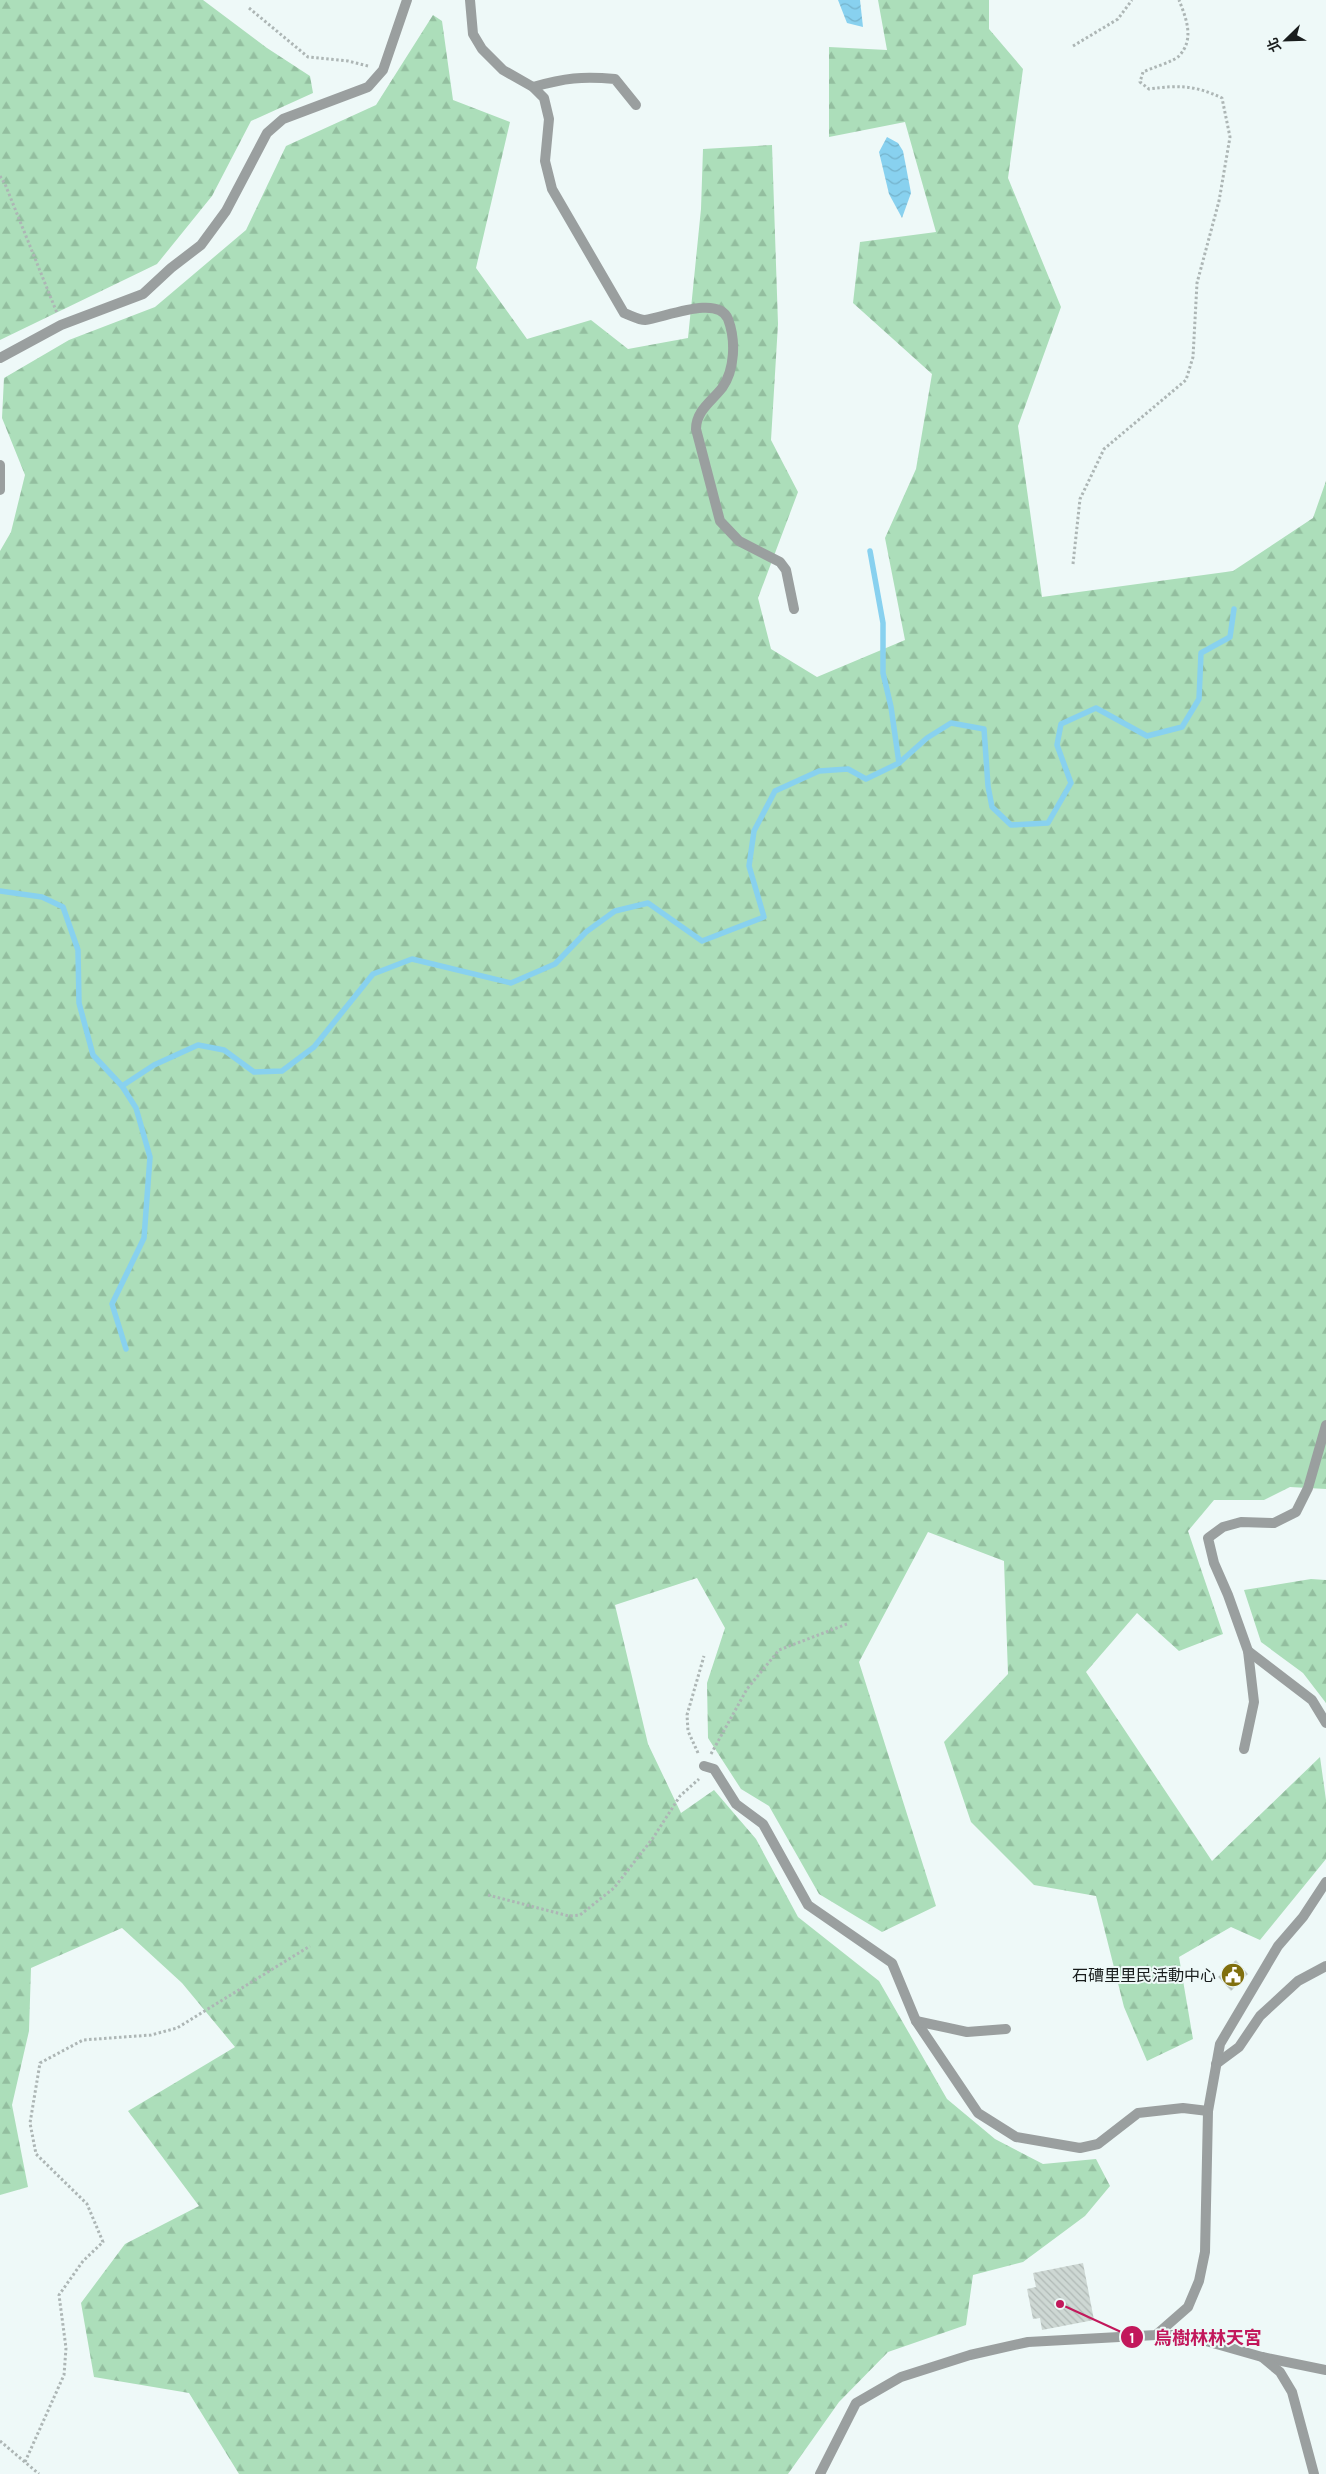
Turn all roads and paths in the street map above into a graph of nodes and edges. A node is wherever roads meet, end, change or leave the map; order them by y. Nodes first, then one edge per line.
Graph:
1 (408, 0) edge
2 (470, 0) edge
3 (1132, 0) edge
4 (1178, 0) edge
5 (249, 8) dead end
6 (1072, 46) dead end
7 (383, 70) junction
8 (533, 87) junction
9 (636, 106) dead end
10 (0, 176) edge
11 (61, 325) junction
12 (0, 358) edge
13 (0, 465) edge
14 (0, 490) edge
15 (1073, 564) dead end
16 (794, 609) dead end
17 (1326, 1425) edge
18 (847, 1624) dead end
19 (1248, 1651) junction
20 (704, 1656) dead end
21 (1326, 1723) edge
22 (1244, 1749) dead end
23 (704, 1766) junction
24 (1326, 1882) edge
25 (488, 1895) dead end
26 (310, 1946) dead end
27 (1326, 1966) edge
28 (916, 2021) junction
29 (1006, 2029) dead end
30 (1216, 2064) junction
31 (1208, 2112) junction
32 (1156, 2335) junction
33 (1262, 2356) junction
34 (1326, 2370) edge
35 (0, 2441) edge
36 (24, 2462) junction
37 (39, 2474) edge
38 (820, 2474) edge
39 (1314, 2474) edge

1 - 7 lane
2 - 8 lane
3 - 6 path
4 - 15 path
5 - 7 path
7 - 11 lane
8 - 9 lane
8 - 16 lane
10 - 11 path
11 - 12 lane
13 - 14 lane
17 - 19 lane
18 - 23 path
19 - 21 lane
19 - 22 lane
20 - 23 path
23 - 25 path
23 - 28 lane
24 - 30 lane
26 - 36 path
27 - 30 lane
28 - 29 lane
28 - 31 lane
30 - 31 lane
31 - 32 lane
32 - 33 lane
32 - 38 lane
33 - 34 lane
33 - 39 lane
35 - 36 path
36 - 37 path

